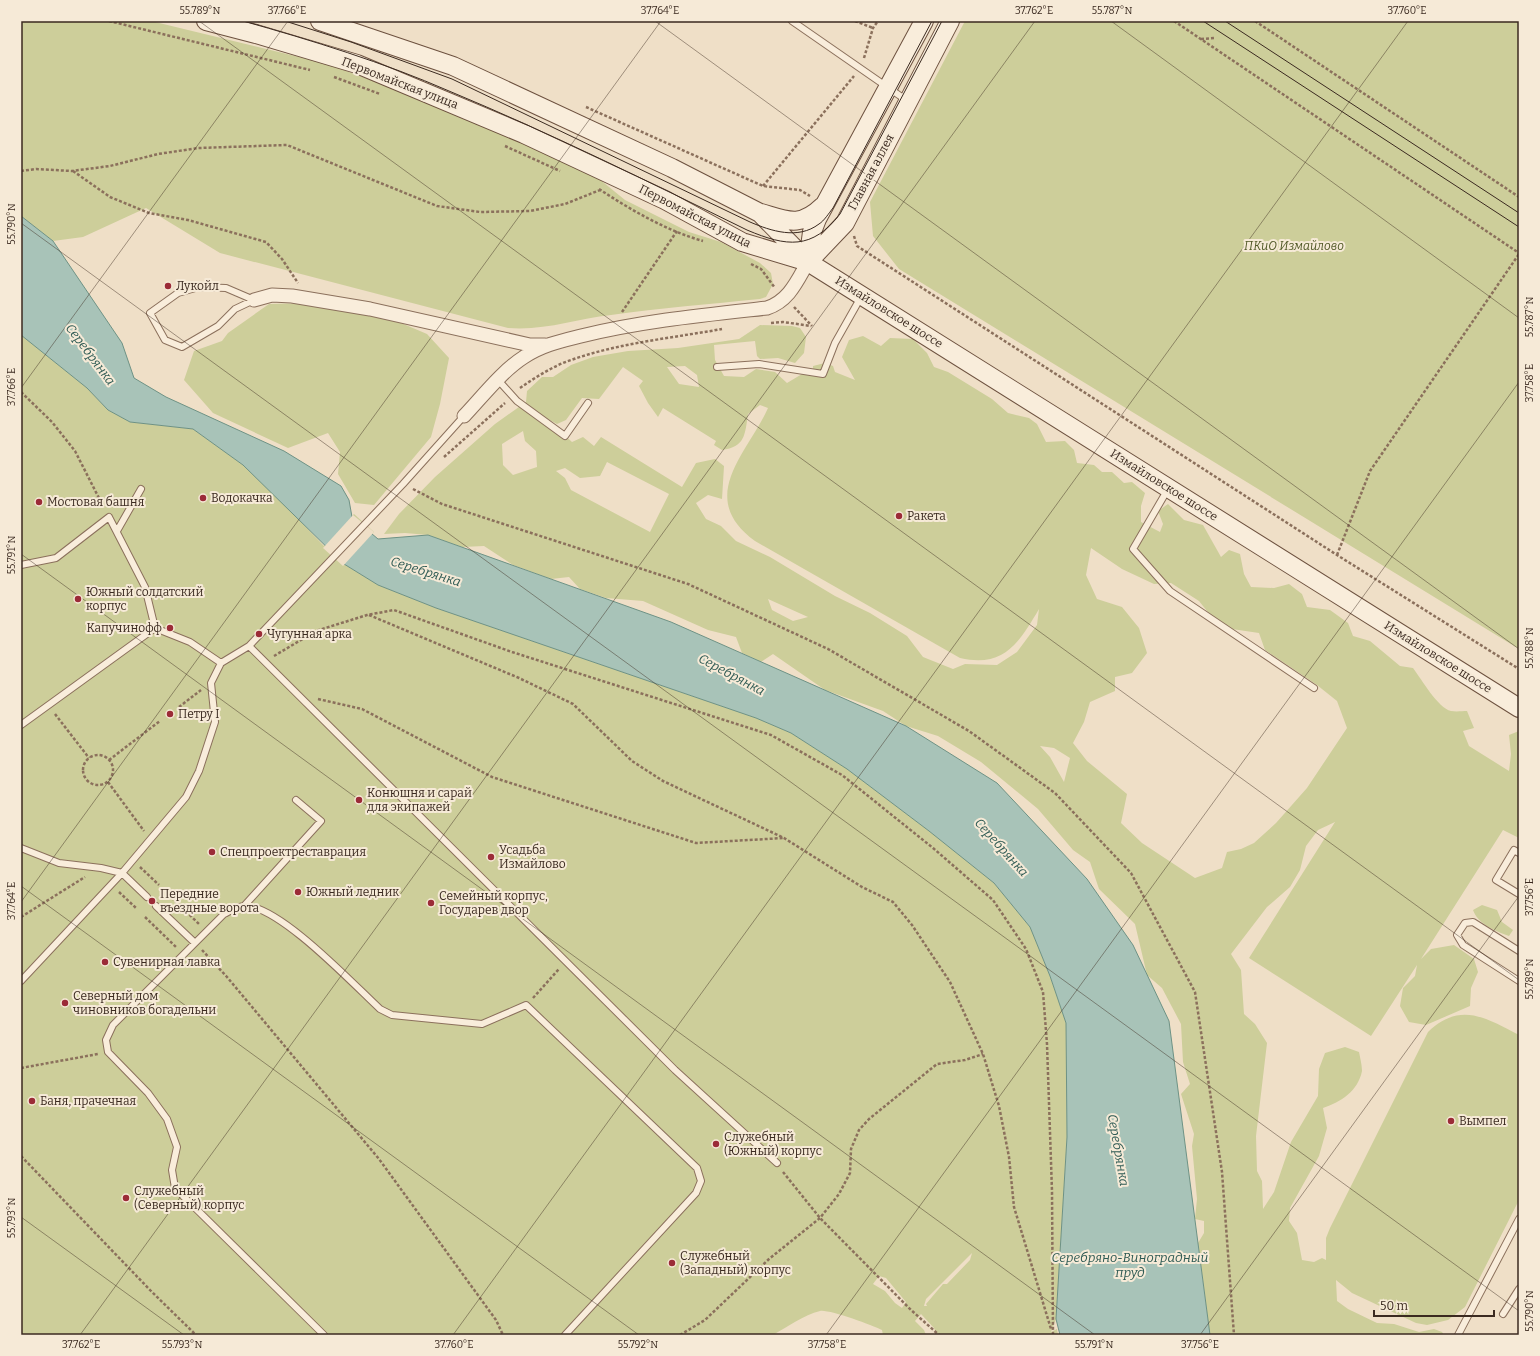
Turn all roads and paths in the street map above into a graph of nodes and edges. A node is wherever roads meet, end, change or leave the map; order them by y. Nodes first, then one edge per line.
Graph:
1 (109, 21) edge
2 (206, 21) edge
3 (320, 21) edge
4 (792, 21) edge
5 (855, 21) edge
6 (878, 21) edge
7 (924, 21) edge
8 (950, 21) edge
9 (1174, 21) edge
10 (1255, 21) edge
11 (873, 28) junction
12 (1215, 38) dead end
13 (1200, 39) junction
14 (860, 69) junction
15 (311, 70) dead end
16 (333, 76) dead end
17 (888, 88) junction
18 (384, 95) dead end
19 (908, 101) junction
20 (499, 143) dead end
21 (21, 171) edge
22 (72, 171) junction
23 (564, 173) dead end
24 (592, 186) dead end
25 (600, 190) junction
26 (1519, 198) edge
27 (819, 203) junction
28 (760, 213) junction
29 (677, 231) junction
30 (703, 242) dead end
31 (857, 246) dead end
32 (1519, 253) edge
33 (748, 262) dead end
34 (808, 262) junction
35 (761, 269) dead end
36 (862, 295) junction
37 (309, 299) junction
38 (254, 300) junction
39 (768, 323) dead end
40 (812, 326) dead end
41 (729, 328) dead end
42 (610, 329) junction
43 (547, 345) junction
44 (717, 368) dead end
45 (498, 380) junction
46 (21, 392) edge
47 (512, 396) junction
48 (588, 403) dead end
49 (464, 416) joint
50 (443, 458) dead end
51 (418, 484) dead end
52 (1169, 488) junction
53 (141, 489) dead end
54 (413, 489) junction
55 (408, 495) dead end
56 (109, 517) junction
57 (117, 531) junction
58 (1337, 555) junction
59 (21, 565) edge
60 (367, 615) junction
61 (155, 628) junction
62 (249, 646) junction
63 (265, 661) junction
64 (221, 663) junction
65 (1519, 669) edge
66 (211, 682) junction
67 (1314, 688) dead end
68 (298, 694) junction
69 (48, 706) junction
70 (179, 707) dead end
71 (1519, 708) edge
72 (160, 721) dead end
73 (21, 725) edge
74 (89, 758) junction
75 (110, 760) junction
76 (108, 782) junction
77 (296, 800) dead end
78 (784, 838) junction
79 (149, 839) junction
80 (21, 848) edge
81 (1519, 853) edge
82 (132, 860) junction
83 (101, 868) junction
84 (122, 873) junction
85 (111, 884) junction
86 (159, 885) dead end
87 (168, 894) dead end
88 (1519, 894) edge
89 (147, 897) dead end
90 (156, 906) dead end
91 (244, 906) junction
92 (136, 908) dead end
93 (21, 917) edge
94 (145, 917) dead end
95 (207, 931) junction
96 (195, 943) junction
97 (1519, 951) edge
98 (184, 954) junction
99 (566, 961) junction
100 (21, 981) edge
101 (1519, 981) edge
102 (526, 1005) junction
103 (108, 1052) junction
104 (983, 1054) junction
105 (21, 1068) edge
106 (21, 1156) edge
107 (777, 1163) joint
108 (820, 1218) junction
109 (1519, 1219) edge
110 (1519, 1289) edge
111 (1503, 1314) dead end
112 (1052, 1331) junction
113 (196, 1335) edge
114 (324, 1335) edge
115 (503, 1335) edge
116 (565, 1335) edge
117 (680, 1335) edge
118 (938, 1335) edge
119 (1053, 1335) edge
120 (1234, 1335) edge
121 (1458, 1335) edge

1 - 15 path
2 - 34 main road, Первомайская улица
3 - 28 main road
4 - 14 lane
5 - 11 path
6 - 11 path
7 - 17 main road
8 - 19 main road, Главная аллея
9 - 13 path
10 - 26 path
11 - 14 path
12 - 13 path
13 - 32 path
14 - 17 lane
14 - 27 path
16 - 18 path
17 - 19 lane
17 - 27 main road
19 - 34 main road, Главная аллея
20 - 23 path
21 - 22 path
22 - 25 path
22 - 37 path
24 - 25 path
25 - 29 path
27 - 28 main road
27 - 34 main road
28 - 34 main road
29 - 30 path
29 - 42 path
31 - 58 path
32 - 58 path
33 - 35 path
34 - 36 main road, Измайловское шоссе
34 - 42 street
36 - 44 lane
36 - 52 main road, Измайловское шоссе
37 - 38 street
37 - 43 street
38 - 38 lane
39 - 40 path
41 - 47 path
42 - 43 street
43 - 45 street
45 - 47 lane
45 - 49 street
46 - 56 path
47 - 48 lane
47 - 50 path
49 - 62 lane
51 - 54 path
52 - 67 lane
52 - 71 main road, Измайловское шоссе
53 - 57 lane
54 - 55 path
54 - 120 path
56 - 57 lane
56 - 59 lane
57 - 61 lane
58 - 65 path
60 - 63 path
60 - 78 path
60 - 112 path
61 - 64 lane
61 - 69 lane
62 - 63 lane
62 - 64 lane
63 - 68 lane
64 - 66 lane
66 - 70 path
66 - 79 lane
68 - 78 path
68 - 99 lane
69 - 73 lane
69 - 74 path
72 - 75 path
74 - 75 path
74 - 76 path
75 - 76 path
76 - 79 path
77 - 91 lane
78 - 104 path
79 - 82 lane
80 - 83 lane
81 - 88 lane
82 - 84 lane
82 - 86 path
83 - 84 lane
83 - 93 path
84 - 85 lane
84 - 89 lane
85 - 92 path
85 - 100 lane
87 - 95 path
90 - 96 lane
91 - 95 lane
91 - 102 lane
94 - 98 path
95 - 96 lane
96 - 98 lane
96 - 115 path
97 - 101 lane
98 - 103 lane
99 - 102 path
99 - 107 lane
102 - 116 lane
103 - 105 path
103 - 114 lane
104 - 108 path
104 - 112 path
106 - 113 path
107 - 108 path
108 - 117 path
108 - 118 path
109 - 121 lane
110 - 111 lane
112 - 119 path

